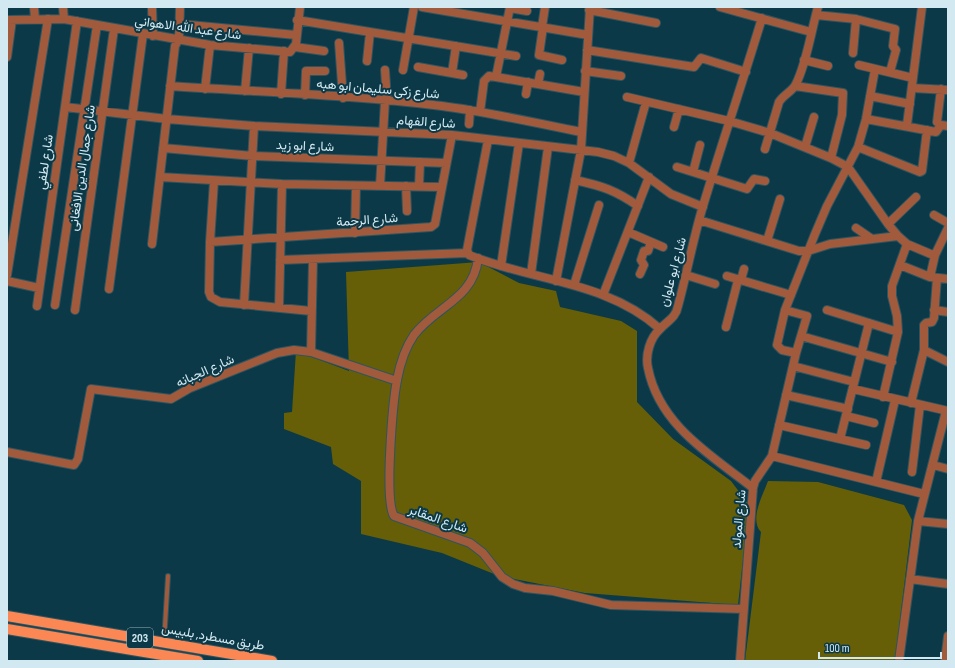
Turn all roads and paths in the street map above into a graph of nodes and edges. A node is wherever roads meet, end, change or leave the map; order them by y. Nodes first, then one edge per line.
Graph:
1 (34, 7) edge
2 (63, 7) edge
3 (152, 7) edge
4 (180, 7) edge
5 (297, 7) edge
6 (414, 7) edge
7 (422, 7) edge
8 (510, 7) edge
9 (545, 7) edge
10 (720, 7) edge
11 (922, 7) edge
12 (590, 8) edge
13 (449, 9) edge
14 (527, 11) dead end
15 (817, 11) edge
16 (762, 18) junction
17 (35, 19) junction
18 (48, 19) junction
19 (64, 19) junction
20 (856, 19) junction
21 (10, 20) edge
22 (297, 20) junction
23 (76, 21) junction
24 (507, 22) junction
25 (656, 23) dead end
26 (179, 24) junction
27 (97, 25) junction
28 (542, 27) junction
29 (114, 29) junction
30 (370, 32) junction
31 (811, 32) junction
32 (143, 34) junction
33 (296, 35) junction
34 (588, 35) junction
35 (153, 36) junction
36 (179, 39) junction
37 (409, 39) junction
38 (339, 43) dead end
39 (210, 45) junction
40 (456, 46) junction
41 (295, 47) junction
42 (250, 48) junction
43 (587, 50) junction
44 (284, 51) junction
45 (324, 51) dead end
46 (853, 53) dead end
47 (501, 54) junction
48 (516, 56) dead end
49 (7, 57) edge
50 (562, 60) dead end
51 (804, 60) junction
52 (367, 61) dead end
53 (859, 65) dead end
54 (828, 66) dead end
55 (418, 67) dead end
56 (875, 69) junction
57 (386, 70) dead end
58 (403, 70) dead end
59 (325, 71) dead end
60 (585, 72) junction
61 (746, 72) junction
62 (890, 72) junction
63 (452, 73) junction
64 (540, 74) dead end
65 (463, 75) dead end
66 (621, 76) dead end
67 (496, 77) junction
68 (913, 78) junction
69 (528, 82) junction
70 (538, 84) junction
71 (170, 86) junction
72 (795, 86) junction
73 (912, 88) junction
74 (205, 89) junction
75 (945, 89) edge
76 (245, 91) junction
77 (584, 92) junction
78 (281, 94) junction
79 (526, 94) dead end
80 (305, 95) junction
81 (627, 97) dead end
82 (343, 98) junction
83 (869, 98) junction
84 (386, 101) junction
85 (646, 102) junction
86 (910, 104) junction
87 (65, 107) junction
88 (679, 109) junction
89 (84, 110) junction
90 (470, 110) junction
91 (102, 112) junction
92 (480, 112) junction
93 (132, 115) junction
94 (814, 117) dead end
95 (167, 119) junction
96 (866, 119) junction
97 (729, 121) junction
98 (937, 122) dead end
99 (469, 124) dead end
100 (254, 126) junction
101 (907, 126) junction
102 (948, 126) edge
103 (674, 127) dead end
104 (927, 130) junction
105 (383, 131) junction
106 (581, 132) junction
107 (770, 133) junction
108 (452, 136) junction
109 (488, 140) junction
110 (519, 143) junction
111 (700, 145) dead end
112 (548, 147) junction
113 (805, 147) junction
114 (858, 147) junction
115 (163, 148) junction
116 (581, 150) junction
117 (764, 150) dead end
118 (252, 156) junction
119 (831, 158) junction
120 (382, 161) junction
121 (420, 162) junction
122 (446, 163) junction
123 (630, 163) junction
124 (677, 167) dead end
125 (848, 168) junction
126 (693, 172) junction
127 (160, 177) junction
128 (649, 177) junction
129 (712, 178) junction
130 (575, 180) junction
131 (214, 181) junction
132 (765, 181) dead end
133 (251, 183) junction
134 (282, 184) junction
135 (356, 186) junction
136 (380, 186) junction
137 (406, 186) junction
138 (419, 186) junction
139 (441, 187) junction
140 (916, 197) dead end
141 (780, 199) dead end
142 (599, 205) dead end
143 (638, 206) junction
144 (703, 207) junction
145 (407, 211) dead end
146 (934, 215) dead end
147 (699, 220) junction
148 (948, 223) edge
149 (888, 224) junction
150 (856, 228) dead end
151 (628, 232) junction
152 (355, 233) junction
153 (947, 233) edge
154 (281, 236) junction
155 (898, 236) junction
156 (872, 239) junction
157 (248, 240) junction
158 (767, 241) junction
159 (210, 242) junction
160 (651, 242) junction
161 (152, 244) dead end
162 (907, 244) junction
163 (663, 247) dead end
164 (808, 251) junction
165 (468, 254) junction
166 (934, 255) junction
167 (478, 258) junction
168 (313, 259) junction
169 (280, 260) junction
170 (900, 265) junction
171 (501, 266) junction
172 (744, 269) dead end
173 (531, 274) junction
174 (640, 274) dead end
175 (7, 275) edge
176 (686, 275) junction
177 (726, 276) dead end
178 (933, 278) junction
179 (948, 279) edge
180 (740, 280) junction
181 (7, 281) edge
182 (556, 281) junction
183 (715, 284) dead end
184 (574, 285) junction
185 (39, 288) junction
186 (109, 289) dead end
187 (604, 295) junction
188 (791, 295) junction
189 (55, 305) dead end
190 (244, 305) junction
191 (36, 306) dead end
192 (279, 308) junction
193 (75, 310) dead end
194 (785, 310) junction
195 (827, 310) dead end
196 (934, 310) junction
197 (311, 311) junction
198 (948, 312) edge
199 (869, 323) junction
200 (726, 327) dead end
201 (660, 328) junction
202 (898, 332) junction
203 (801, 336) junction
204 (924, 350) junction
205 (311, 352) junction
206 (796, 353) junction
207 (861, 353) junction
208 (892, 362) junction
209 (948, 362) edge
210 (793, 366) junction
211 (397, 381) junction
212 (854, 385) junction
213 (786, 395) junction
214 (883, 397) junction
215 (895, 400) junction
216 (916, 404) junction
217 (947, 411) edge
218 (847, 413) junction
219 (874, 423) dead end
220 (779, 425) junction
221 (840, 438) junction
222 (866, 445) dead end
223 (7, 452) edge
224 (772, 456) junction
225 (934, 465) junction
226 (948, 468) edge
227 (912, 472) dead end
228 (876, 482) junction
229 (753, 488) junction
230 (924, 494) junction
231 (918, 521) junction
232 (948, 524) edge
233 (168, 576) dead end
234 (910, 579) junction
235 (948, 584) edge
236 (744, 609) junction
237 (7, 616) edge
238 (7, 629) edge
239 (948, 636) edge
240 (164, 642) junction
241 (198, 661) edge
242 (272, 661) edge
243 (740, 661) edge
244 (898, 661) edge
245 (945, 661) edge

1 - 17 street
2 - 19 street
3 - 35 street
4 - 26 street
5 - 22 street
6 - 37 street
7 - 13 street
8 - 14 street
8 - 24 street
9 - 28 street
10 - 16 street
11 - 68 street
12 - 25 street
12 - 34 street
13 - 24 street
15 - 20 street
15 - 31 street
16 - 31 street
16 - 61 street, شارع ابو علوان
17 - 18 street, شارع عبد الله الاهواني
17 - 21 street, شارع عبد الله الاهواني
18 - 19 street, شارع عبد الله الاهواني
18 - 175 street
19 - 23 street, شارع عبد الله الاهواني
20 - 46 street
20 - 62 street
21 - 49 street
22 - 30 street
22 - 33 street
23 - 27 street, شارع عبد الله الاهواني
23 - 87 street, شارع لطفي
24 - 28 street
24 - 47 street
26 - 33 street
26 - 36 street
27 - 29 street, شارع عبد الله الاهواني
27 - 89 street
28 - 34 street
28 - 50 street
29 - 32 street, شارع عبد الله الاهواني
29 - 91 street, شارع جمال الدين الافغانى
30 - 37 street
30 - 52 street
31 - 51 street
32 - 35 street, شارع عبد الله الاهواني
32 - 93 street
33 - 41 street
34 - 43 street
35 - 36 street, شارع عبد الله الاهواني
36 - 39 street, شارع عبد الله الاهواني
36 - 71 street
37 - 40 street
37 - 58 street
38 - 82 street
39 - 42 street, شارع عبد الله الاهواني
39 - 74 street
40 - 47 street
40 - 63 street
41 - 44 street, شارع عبد الله الاهواني
41 - 45 street
42 - 44 street, شارع عبد الله الاهواني
42 - 76 street
43 - 60 street
43 - 61 street
44 - 78 street
47 - 48 street
47 - 67 street
51 - 54 street
51 - 72 street
53 - 56 street
55 - 63 street
56 - 62 street
56 - 83 street
57 - 84 street
59 - 80 street
60 - 66 street
60 - 77 street
61 - 97 street, شارع ابو علوان
62 - 68 street
63 - 65 street
64 - 70 street
67 - 69 street
67 - 92 street
68 - 73 street
69 - 70 street
69 - 79 street
70 - 77 street
71 - 74 street, شارع زكى سليمان ابو هبه
71 - 95 street
72 - 107 street
72 - 119 street
73 - 75 street
73 - 86 street
74 - 76 street, شارع زكى سليمان ابو هبه
75 - 98 street
76 - 78 street, شارع زكى سليمان ابو هبه
77 - 106 street
78 - 80 street, شارع زكى سليمان ابو هبه
80 - 82 street, شارع زكى سليمان ابو هبه
81 - 85 street
82 - 84 street, شارع زكى سليمان ابو هبه
83 - 86 street
83 - 96 street
84 - 90 street, شارع زكى سليمان ابو هبه
84 - 105 street
85 - 88 street
85 - 123 street
86 - 101 street
87 - 89 street, شارع الفهام
87 - 185 street, شارع لطفي
88 - 97 street
88 - 103 street
89 - 91 street, شارع الفهام
89 - 189 street
90 - 92 street, شارع زكى سليمان ابو هبه
90 - 99 street
91 - 93 street, شارع الفهام
91 - 193 street, شارع جمال الدين الافغانى
92 - 106 street, شارع زكى سليمان ابو هبه
93 - 95 street, شارع الفهام
93 - 186 street
94 - 113 street
95 - 100 street, شارع الفهام
95 - 115 street
96 - 101 street
96 - 114 street
97 - 107 street
97 - 129 street, شارع ابو علوان
100 - 105 street, شارع الفهام
100 - 118 street
101 - 104 street
102 - 104 street
104 - 114 street
105 - 108 street, شارع الفهام
105 - 120 street
106 - 116 street
107 - 113 street
107 - 117 street
108 - 109 street, شارع الفهام
108 - 122 street, شارع الرحمة
109 - 110 street, شارع الفهام
109 - 165 street
110 - 112 street, شارع الفهام
110 - 171 street
111 - 126 street
112 - 116 street, شارع الفهام
112 - 173 street
113 - 119 street
114 - 125 street
115 - 118 street, شارع ابو زيد
115 - 127 street
116 - 123 street, شارع الفهام
116 - 130 street
118 - 120 street, شارع ابو زيد
118 - 133 street
119 - 125 street
120 - 121 street, شارع ابو زيد
120 - 136 street
121 - 122 street, شارع ابو زيد
121 - 138 street
122 - 139 street, شارع الرحمة
123 - 128 street, شارع الفهام
124 - 126 street
125 - 149 street
125 - 164 street
126 - 129 street
127 - 131 street
127 - 161 street
128 - 143 street
128 - 144 street, شارع الفهام
129 - 132 street
129 - 144 street, شارع ابو علوان
130 - 143 street
130 - 182 street
131 - 133 street
131 - 159 street
133 - 134 street
133 - 157 street
134 - 135 street
134 - 154 street
135 - 136 street
135 - 152 street
136 - 137 street
137 - 138 street
137 - 145 street
138 - 139 street
139 - 152 street, شارع الرحمة
140 - 149 street
141 - 158 street
142 - 184 street
143 - 151 street
144 - 147 street, شارع ابو علوان
146 - 148 street
147 - 158 street
147 - 176 street, شارع ابو علوان
149 - 155 street
150 - 156 street
151 - 160 street
151 - 187 street
152 - 154 street, شارع الرحمة
153 - 166 street
154 - 157 street, شارع الرحمة
154 - 169 street
155 - 156 street
155 - 162 street
156 - 164 street
157 - 159 street, شارع الرحمة
157 - 190 street
158 - 164 street
159 - 190 street
160 - 163 street
160 - 174 street
162 - 166 street
162 - 170 street
164 - 188 street
165 - 167 street
165 - 168 street
166 - 178 street
167 - 171 street
167 - 211 street, شارع المقابر
168 - 169 street
168 - 197 street
169 - 192 street
170 - 178 street
170 - 202 street
171 - 173 street
172 - 180 street
173 - 182 street
176 - 183 street
176 - 201 street, شارع ابو علوان
177 - 180 street
178 - 179 street
178 - 196 street
180 - 188 street
180 - 200 street
181 - 185 street
182 - 184 street
184 - 187 street
185 - 191 street, شارع لطفي
187 - 201 street
188 - 194 street
190 - 192 street
192 - 197 street
194 - 203 street, شارع المولد
194 - 206 street
195 - 199 street
196 - 198 street
196 - 204 street
197 - 205 street
199 - 202 street
199 - 207 street
201 - 229 street, شارع ابو علوان
202 - 208 street
203 - 206 street, شارع المولد
203 - 207 street
204 - 209 street
204 - 216 street
205 - 211 street, شارع الجبانه
205 - 223 street, شارع الجبانه
206 - 210 street, شارع المولد
207 - 208 street
207 - 212 street
208 - 214 street
210 - 212 street
210 - 213 street, شارع المولد
211 - 236 street, شارع المقابر
212 - 214 street
212 - 218 street
213 - 218 street
213 - 220 street, شارع المولد
214 - 215 street
215 - 216 street
215 - 228 street
216 - 217 street
216 - 227 street
217 - 225 street
218 - 219 street
218 - 221 street
220 - 221 street
220 - 224 street, شارع المولد
221 - 222 street
224 - 228 street
224 - 229 street, شارع المولد
225 - 226 street
225 - 230 street
228 - 230 street
229 - 236 street, شارع المولد
230 - 231 street
231 - 232 street
231 - 234 street
233 - 240 lane
234 - 235 street
234 - 244 street
236 - 243 street, شارع المولد
237 - 240 main road, طريق مسطرد, بلبيس / 203
238 - 241 main road, طريق مسطرد, بلبيس / 203
239 - 245 street
240 - 242 main road, طريق مسطرد, بلبيس / 203

